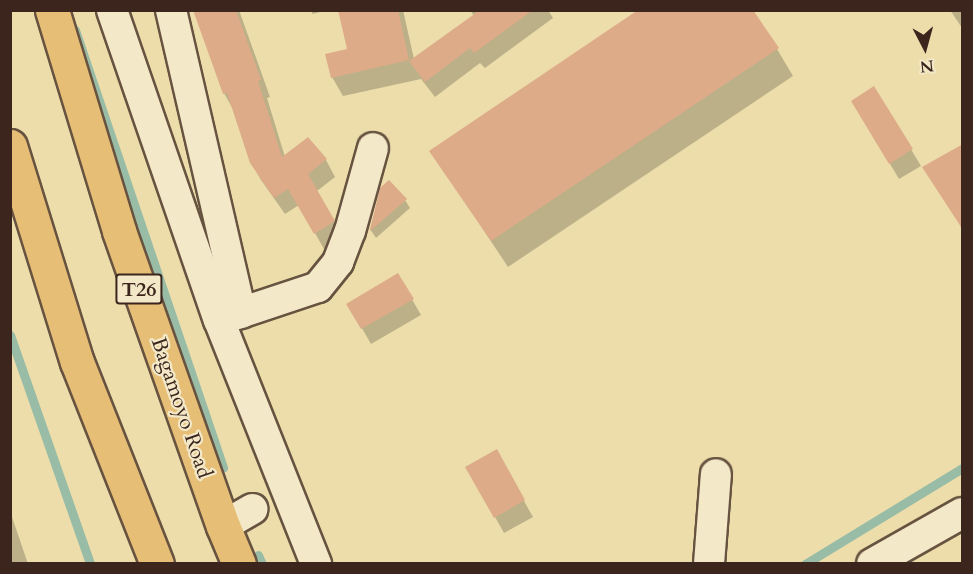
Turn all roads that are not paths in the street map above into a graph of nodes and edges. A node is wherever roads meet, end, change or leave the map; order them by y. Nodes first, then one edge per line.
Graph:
1 (52, 10) edge
2 (112, 10) edge
3 (171, 10) edge
4 (10, 146) edge
5 (373, 148) dead end
6 (230, 316) junction
7 (716, 474) dead end
8 (253, 510) dead end
9 (963, 513) edge
10 (223, 526) junction
11 (158, 564) edge
12 (239, 564) edge
13 (316, 564) edge
14 (709, 564) edge
15 (872, 564) edge

1 - 10 highway, Bagamoyo Road / T26
2 - 6 street
3 - 6 street
4 - 11 highway
5 - 6 street
6 - 13 street
7 - 14 street
8 - 10 street
9 - 15 street
10 - 12 highway, Bagamoyo Road / T26

